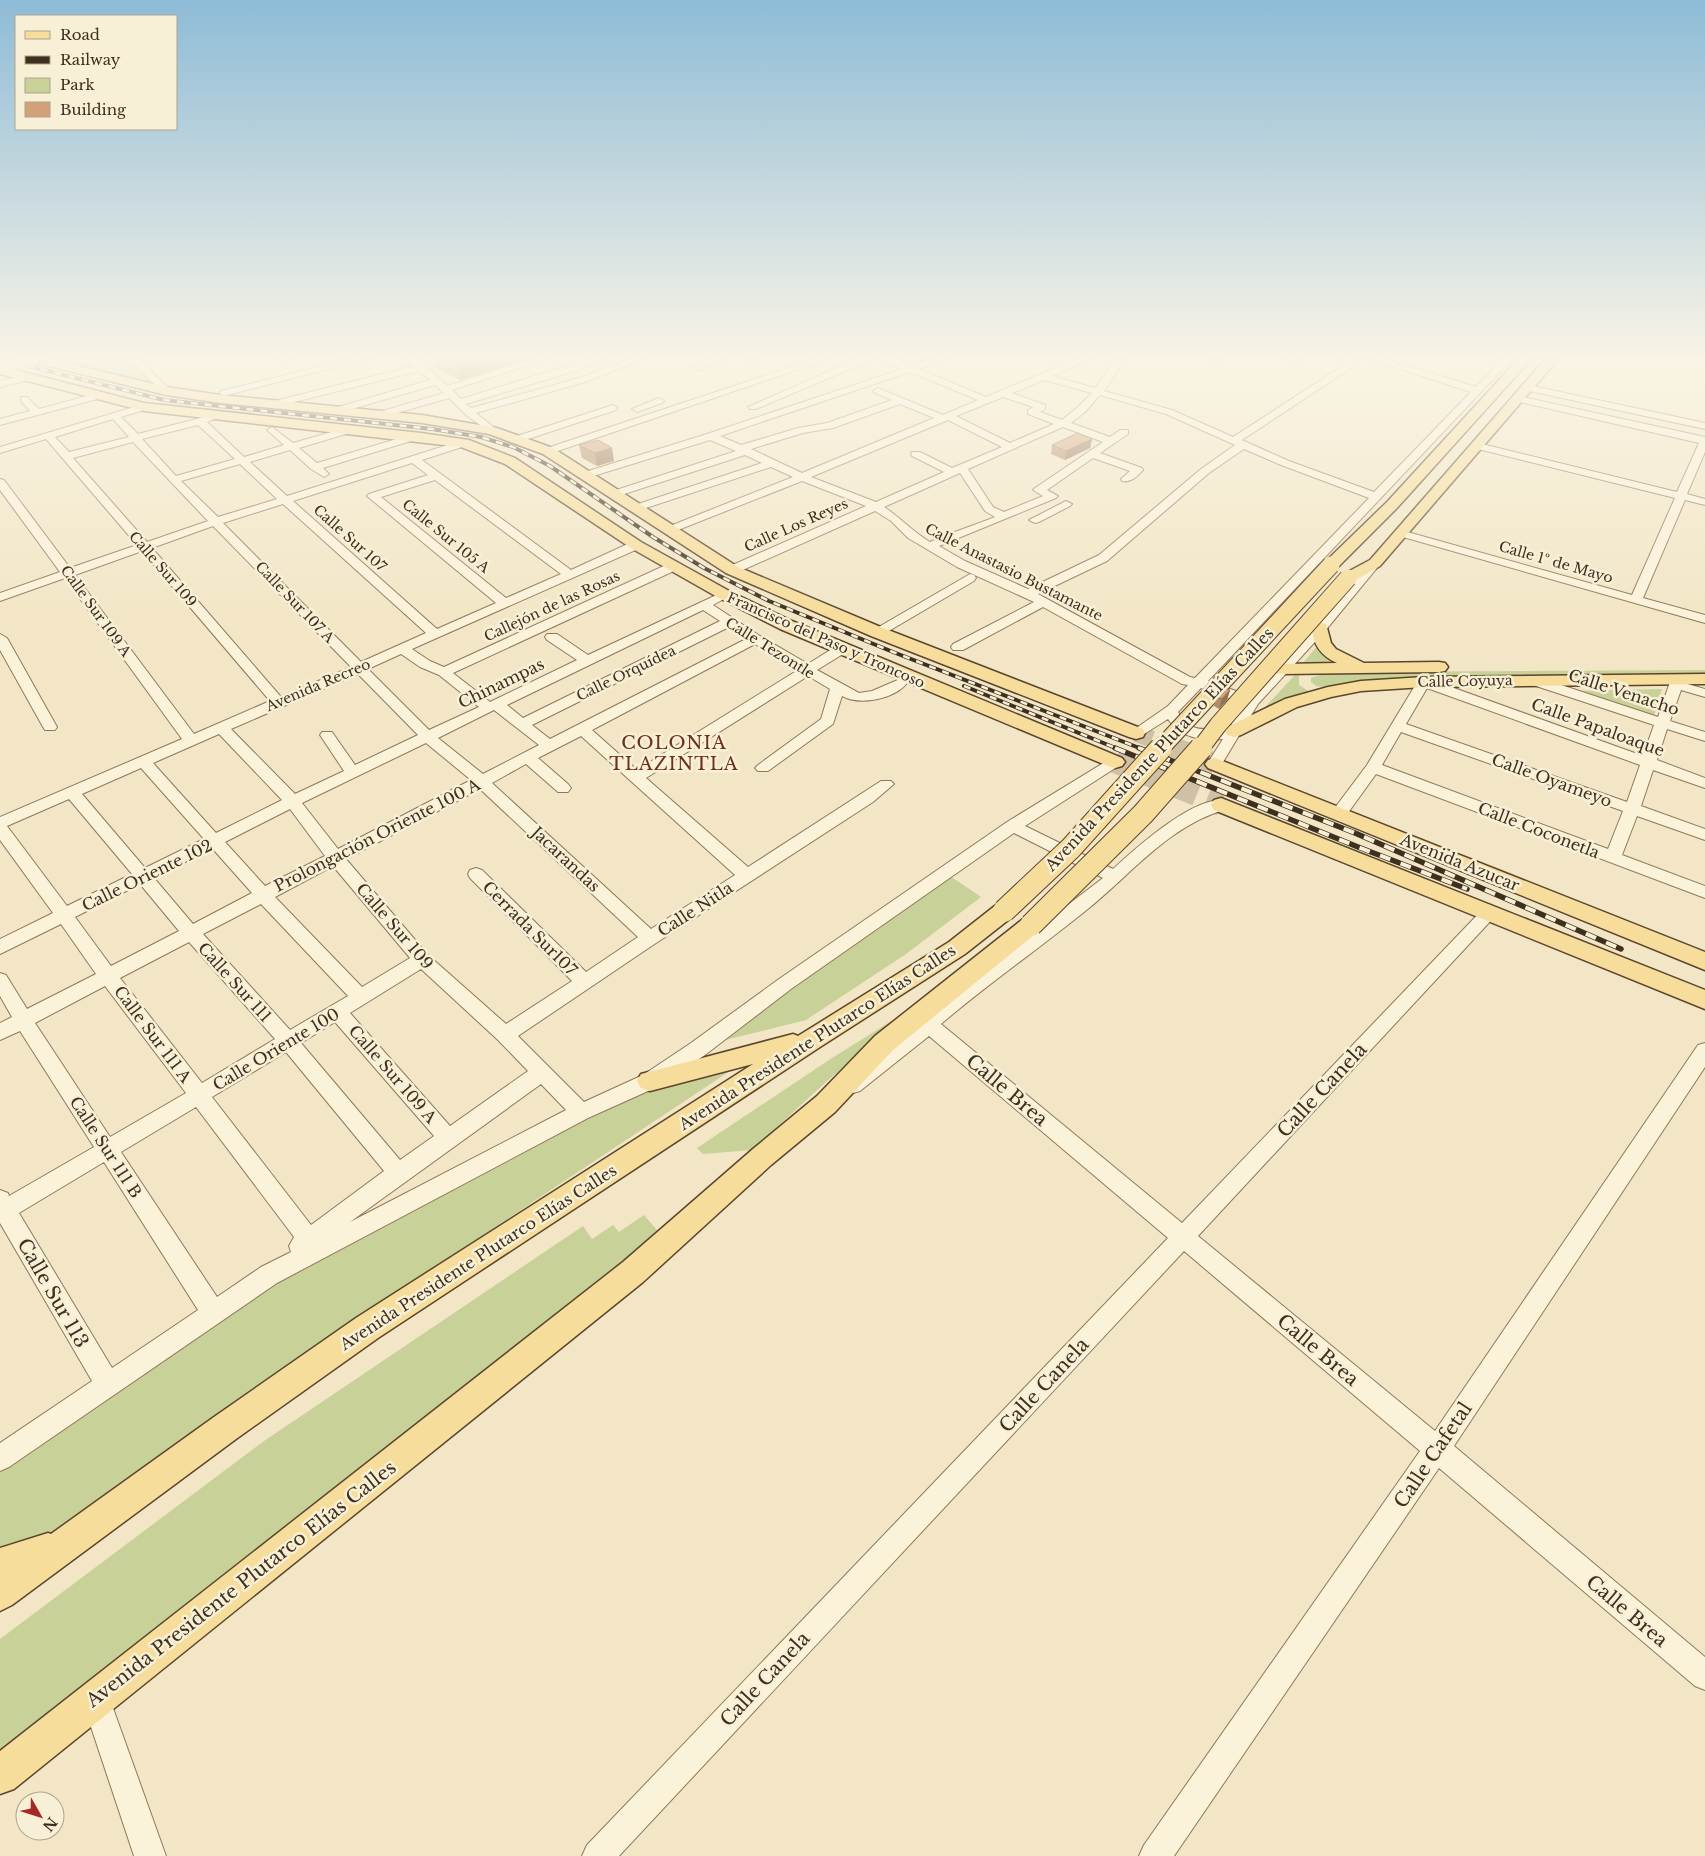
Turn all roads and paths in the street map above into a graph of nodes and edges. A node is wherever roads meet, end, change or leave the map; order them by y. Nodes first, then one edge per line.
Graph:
1 (26, 443) edge
2 (55, 443) edge
3 (118, 443) edge
4 (139, 443) edge
5 (223, 443) edge
6 (287, 443) edge
7 (306, 443) edge
8 (348, 443) edge
9 (395, 443) edge
10 (460, 443) edge
11 (464, 443) junction
12 (525, 443) edge
13 (574, 443) edge
14 (690, 443) edge
15 (727, 443) edge
16 (765, 443) edge
17 (887, 443) edge
18 (1000, 443) edge
19 (1020, 443) edge
20 (1109, 443) edge
21 (1238, 443) joint
22 (1428, 443) edge
23 (1438, 443) edge
24 (1449, 443) edge
25 (1481, 443) edge
26 (1704, 443) edge
27 (1478, 446) junction
28 (292, 447) junction
29 (1010, 447) junction
30 (1422, 449) junction
31 (0, 450) edge
32 (744, 450) junction
33 (548, 451) junction
34 (359, 453) junction
35 (916, 454) dead end
36 (1091, 454) junction
37 (67, 456) junction
38 (414, 459) junction
39 (243, 461) junction
40 (773, 463) junction
41 (315, 467) junction
42 (956, 470) junction
43 (586, 475) junction
44 (436, 476) junction
45 (802, 477) junction
46 (174, 480) junction
47 (1126, 480) dead end
48 (0, 482) edge
49 (336, 484) junction
50 (614, 494) junction
51 (1052, 496) junction
52 (1681, 496) junction
53 (1376, 497) junction
54 (285, 500) junction
55 (1705, 502) edge
56 (875, 506) junction
57 (636, 508) junction
58 (1004, 517) junction
59 (1035, 520) dead end
60 (216, 522) junction
61 (669, 530) junction
62 (1400, 533) junction
63 (1341, 534) junction
64 (636, 545) junction
65 (144, 546) junction
66 (930, 546) junction
67 (1333, 562) junction
68 (1375, 563) junction
69 (672, 567) junction
70 (732, 570) junction
71 (68, 573) junction
72 (570, 575) junction
73 (970, 578) dead end
74 (1028, 594) junction
75 (725, 595) junction
76 (0, 597) edge
77 (1636, 600) junction
78 (1044, 602) junction
79 (505, 604) junction
80 (704, 605) junction
81 (1705, 619) edge
82 (729, 622) junction
83 (1320, 628) junction
84 (877, 632) junction
85 (435, 634) junction
86 (552, 637) dead end
87 (0, 638) edge
88 (755, 639) junction
89 (958, 647) dead end
90 (843, 648) junction
91 (402, 649) junction
92 (587, 661) junction
93 (1705, 666) edge
94 (1369, 667) junction
95 (359, 668) junction
96 (1322, 668) junction
97 (807, 670) junction
98 (1282, 670) junction
99 (444, 672) junction
100 (1705, 679) edge
101 (1532, 680) junction
102 (1199, 682) junction
103 (1424, 682) junction
104 (1678, 682) junction
105 (900, 683) dead end
106 (837, 689) junction
107 (1328, 692) junction
108 (1705, 693) edge
109 (278, 702) junction
110 (1252, 702) junction
111 (493, 706) junction
112 (1173, 709) junction
113 (523, 724) junction
114 (1663, 724) junction
115 (1399, 726) junction
116 (50, 727) dead end
117 (221, 727) junction
118 (582, 729) junction
119 (1234, 731) junction
120 (1136, 733) joint
121 (327, 735) dead end
122 (428, 737) junction
123 (1705, 737) edge
124 (191, 740) junction
125 (550, 746) junction
126 (527, 757) junction
127 (143, 761) junction
128 (1115, 762) joint
129 (1215, 764) joint
130 (1648, 764) junction
131 (1373, 767) junction
132 (763, 768) dead end
133 (353, 773) junction
134 (636, 776) junction
135 (481, 781) junction
136 (1705, 783) edge
137 (886, 784) dead end
138 (563, 788) dead end
139 (72, 792) junction
140 (293, 802) junction
141 (1221, 805) joint
142 (1632, 809) junction
143 (1339, 813) junction
144 (0, 823) edge
145 (1013, 826) junction
146 (0, 828) edge
147 (1705, 835) edge
148 (216, 842) junction
149 (335, 857) junction
150 (1613, 858) junction
151 (476, 874) dead end
152 (746, 875) junction
153 (143, 877) junction
154 (1115, 877) junction
155 (1705, 892) edge
156 (262, 894) junction
157 (1489, 913) junction
158 (65, 916) junction
159 (190, 932) junction
160 (650, 938) junction
161 (0, 947) edge
162 (422, 960) junction
163 (1705, 961) edge
164 (108, 976) junction
165 (0, 980) edge
166 (584, 981) junction
167 (361, 998) junction
168 (1705, 1000) edge
169 (338, 1012) junction
170 (23, 1020) junction
171 (929, 1025) junction
172 (0, 1032) edge
173 (505, 1035) junction
174 (811, 1040) junction
175 (288, 1041) junction
176 (1705, 1051) edge
177 (542, 1073) junction
178 (650, 1081) junction
179 (199, 1095) junction
180 (826, 1104) junction
181 (581, 1112) junction
182 (447, 1138) junction
183 (107, 1149) junction
184 (398, 1173) junction
185 (2, 1207) edge
186 (308, 1238) junction
187 (1184, 1238) junction
188 (269, 1275) junction
189 (213, 1312) junction
190 (108, 1386) junction
191 (1437, 1450) junction
192 (0, 1458) edge
193 (63, 1546) junction
194 (0, 1565) edge
195 (0, 1593) edge
196 (1705, 1676) edge
197 (95, 1697) junction
198 (0, 1775) edge
199 (150, 1856) edge
200 (598, 1856) edge
201 (1155, 1856) edge

1 - 31 street
2 - 37 street, Calle Sur 109
3 - 37 street
4 - 46 street, Calle Sur 107 A
5 - 39 street, Calle Sur 107
6 - 28 street
7 - 28 street
8 - 34 street
9 - 34 street
10 - 11 main road, Francisco del Paso y Troncoso
11 - 38 street
11 - 64 main road, Francisco del Paso y Troncoso
12 - 33 main road, Francisco del Paso y Troncoso
13 - 33 street
14 - 43 street
15 - 32 street, Calle Anastasio Bustamante
16 - 32 street
17 - 45 street
18 - 29 street
19 - 29 street, Calle Los Reyes
20 - 36 street
21 - 53 street
21 - 74 street
22 - 30 street, Avenida Presidente Plutarco Elías Calles
23 - 30 main road
24 - 67 main road, Avenida Presidente Plutarco Elías Calles
25 - 27 main road, Avenida Presidente Plutarco Elías Calles
26 - 52 street
27 - 52 street
27 - 62 main road, Avenida Presidente Plutarco Elías Calles
28 - 39 street
28 - 41 street
29 - 42 street, Calle Los Reyes
30 - 53 street, Avenida Presidente Plutarco Elías Calles
32 - 40 street, Calle Anastasio Bustamante
32 - 50 street
33 - 43 main road, Francisco del Paso y Troncoso
34 - 41 street
35 - 42 street
36 - 47 street
36 - 51 street
37 - 65 street, Calle Sur 109
38 - 44 street
38 - 49 street
39 - 46 street
39 - 54 street, Calle Sur 107
40 - 45 street, Calle Anastasio Bustamante
40 - 57 street
41 - 49 street
42 - 56 street, Calle Los Reyes
42 - 58 street
43 - 50 main road, Francisco del Paso y Troncoso
44 - 72 street
44 - 79 street, Calle Sur 105 A
45 - 56 street, Calle Anastasio Bustamante
45 - 61 street
46 - 60 street, Calle Sur 107 A
48 - 71 street, Calle Sur 109 A
49 - 54 street
50 - 57 main road, Francisco del Paso y Troncoso
51 - 58 street
51 - 59 street
52 - 55 street
52 - 77 street
53 - 63 street, Avenida Presidente Plutarco Elías Calles
54 - 60 street
54 - 85 street, Calle Sur 107
56 - 66 street, Calle Anastasio Bustamante
56 - 70 street, Calle Los Reyes
57 - 61 main road, Francisco del Paso y Troncoso
58 - 66 street
60 - 65 street
60 - 95 street, Calle Sur 107 A
61 - 70 main road, Francisco del Paso y Troncoso
62 - 68 main road, Avenida Presidente Plutarco Elías Calles
62 - 77 street, Calle 1º de Mayo
63 - 67 main road
63 - 102 street, Avenida Presidente Plutarco Elías Calles
64 - 69 main road, Francisco del Paso y Troncoso
64 - 72 street, Avenida Recreo
65 - 71 street
65 - 109 street, Calle Sur 109
66 - 74 street, Calle Anastasio Bustamante
67 - 174 main road, Avenida Presidente Plutarco Elías Calles, bridge
68 - 83 street, Avenida Presidente Plutarco Elías Calles
68 - 180 main road, Avenida Presidente Plutarco Elías Calles, bridge
69 - 75 main road, Francisco del Paso y Troncoso
69 - 99 street, Callejón de las Rosas
70 - 84 main road, Francisco del Paso y Troncoso
71 - 76 street
71 - 124 street, Calle Sur 109 A
72 - 79 street, Avenida Recreo
73 - 84 street
74 - 78 street, Calle Anastasio Bustamante
75 - 80 street, Chinampas
75 - 90 main road, Francisco del Paso y Troncoso
77 - 81 street, Calle 1º de Mayo
78 - 89 street
78 - 102 street, Calle Anastasio Bustamante
79 - 85 street, Avenida Recreo
80 - 82 street, Calle Tezontle
80 - 92 street, Chinampas
82 - 88 street, Calle Tezontle
82 - 113 street, Calle Orquídea
83 - 94 main road
83 - 98 street, Avenida Presidente Plutarco Elías Calles
84 - 120 main road, Francisco del Paso y Troncoso
85 - 91 street, Avenida Recreo
86 - 92 street
87 - 116 street
88 - 97 street, Calle Tezontle
88 - 118 street, Prolongación Oriente 100 A
90 - 97 street
90 - 128 main road, Francisco del Paso y Troncoso
91 - 95 street, Avenida Recreo
91 - 99 street
92 - 111 street, Chinampas
93 - 94 main road, Calle Coyuya
94 - 96 main road, Calle Coyuya
95 - 109 street, Avenida Recreo
95 - 122 street, Calle Sur 107 A
96 - 98 main road, Calle Coyuya
96 - 107 main road
97 - 106 street, Calle Tezontle
97 - 134 street
98 - 110 street, Avenida Presidente Plutarco Elías Calles
99 - 111 street
100 - 104 main road, Calle Coyuya
101 - 103 main road, Calle Coyuya
101 - 104 main road, Calle Coyuya
101 - 114 street, Calle Venacho
102 - 110 street, Calle Anastasio Bustamante
102 - 112 street, Avenida Presidente Plutarco Elías Calles
103 - 107 main road, Calle Coyuya
103 - 115 street
103 - 130 street, Calle Papaloaque
104 - 108 street
104 - 114 street
105 - 106 street, Calle Tezontle
106 - 132 street
107 - 119 main road, Calle Coyuya
109 - 117 street, Avenida Recreo
110 - 119 street, Avenida Presidente Plutarco Elías Calles
111 - 113 street
111 - 122 street, Chinampas
112 - 119 street
112 - 120 street, Avenida Presidente Plutarco Elías Calles
113 - 125 street
114 - 123 street, Calle Venacho
114 - 130 street
115 - 131 street
115 - 142 street, Calle Oyameyo
117 - 124 street, Avenida Recreo
117 - 140 street, Calle Sur 109
118 - 125 street, Prolongación Oriente 100 A
118 - 134 street
119 - 129 street, Avenida Presidente Plutarco Elías Calles
121 - 133 street
122 - 133 street, Chinampas
122 - 135 street, Calle Sur 107 A
124 - 127 street, Avenida Recreo
125 - 126 street, Prolongación Oriente 100 A
126 - 135 street, Prolongación Oriente 100 A
126 - 138 street
127 - 139 street, Avenida Recreo
127 - 148 street, Calle Sur 109 A
128 - 145 street, Avenida Presidente Plutarco Elías Calles
129 - 143 main road, Avenida Azucar
130 - 136 street, Calle Papaloaque
130 - 142 street
131 - 143 street
131 - 150 street, Calle Coconetla
133 - 140 street, Chinampas
134 - 152 street
135 - 149 street, Prolongación Oriente 100 A
135 - 160 street, Jacarandas
137 - 152 street, Calle Nitla
139 - 144 street, Avenida Recreo
139 - 153 street, Calle Sur 111
140 - 148 street, Calle Oriente 102
140 - 149 street, Calle Sur 109
141 - 154 street, Avenida Presidente Plutarco Elías Calles
141 - 157 main road
142 - 147 street, Calle Oyameyo
142 - 150 street
143 - 163 main road, Avenida Azucar
145 - 154 street
145 - 178 street, Avenida Presidente Plutarco Elías Calles
146 - 158 street, Calle Sur 111 A
148 - 153 street, Calle Oriente 102
148 - 156 street, Calle Sur 109 A
149 - 156 street, Prolongación Oriente 100 A
149 - 162 street, Calle Sur 109
150 - 155 street, Calle Coconetla
151 - 166 street, Cerrada Sur107
152 - 160 street, Calle Nitla
153 - 158 street, Calle Oriente 102
153 - 159 street, Calle Sur 111
154 - 171 street, Avenida Presidente Plutarco Elías Calles
156 - 159 street, Prolongación Oriente 100 A
156 - 167 street, Calle Sur 109 A
157 - 168 main road
157 - 187 street, Calle Canela
158 - 161 street, Calle Oriente 102
158 - 164 street, Calle Sur 111 A
159 - 164 street, Prolongación Oriente 100 A
159 - 175 street, Calle Sur 111
160 - 166 street, Calle Nitla
162 - 167 street, Calle Oriente 100
162 - 173 street, Calle Sur 109
164 - 170 street, Prolongación Oriente 100 A
164 - 179 street, Calle Sur 111 A
165 - 170 street, Calle Sur 111 B
166 - 173 street, Calle Nitla
167 - 169 street, Calle Oriente 100
169 - 175 street, Calle Oriente 100
169 - 182 street, Calle Sur 109 A
170 - 172 street, Prolongación Oriente 100 A
170 - 183 street, Calle Sur 111 B
171 - 180 street, Avenida Presidente Plutarco Elías Calles
171 - 187 street, Calle Brea
173 - 177 street, Calle Sur 109
174 - 178 main road
174 - 193 main road, Avenida Presidente Plutarco Elías Calles
175 - 179 street, Calle Oriente 100
175 - 184 street, Calle Sur 111
176 - 191 street, Calle Cafetal
177 - 181 street, Calle Sur 109
177 - 182 street, Avenida Presidente Plutarco Elías Calles
178 - 181 street, Avenida Presidente Plutarco Elías Calles
179 - 183 street, Calle Oriente 100
179 - 186 street, Calle Sur 111 A
180 - 197 main road, Avenida Presidente Plutarco Elías Calles
181 - 188 street, Avenida Presidente Plutarco Elías Calles
182 - 184 street, Avenida Presidente Plutarco Elías Calles
183 - 185 street, Calle Oriente 100
183 - 189 street, Calle Sur 111 B
184 - 186 street, Avenida Presidente Plutarco Elías Calles
185 - 190 street, Calle Sur 113
186 - 188 street, Avenida Presidente Plutarco Elías Calles
187 - 191 street, Calle Brea
187 - 200 street, Calle Canela
188 - 189 street, Avenida Presidente Plutarco Elías Calles
189 - 190 street, Avenida Presidente Plutarco Elías Calles
190 - 192 street, Avenida Presidente Plutarco Elías Calles
191 - 196 street, Calle Brea
191 - 201 street, Calle Cafetal
193 - 194 main road
193 - 195 main road, Avenida Presidente Plutarco Elías Calles
197 - 198 main road, Avenida Presidente Plutarco Elías Calles
197 - 199 street

